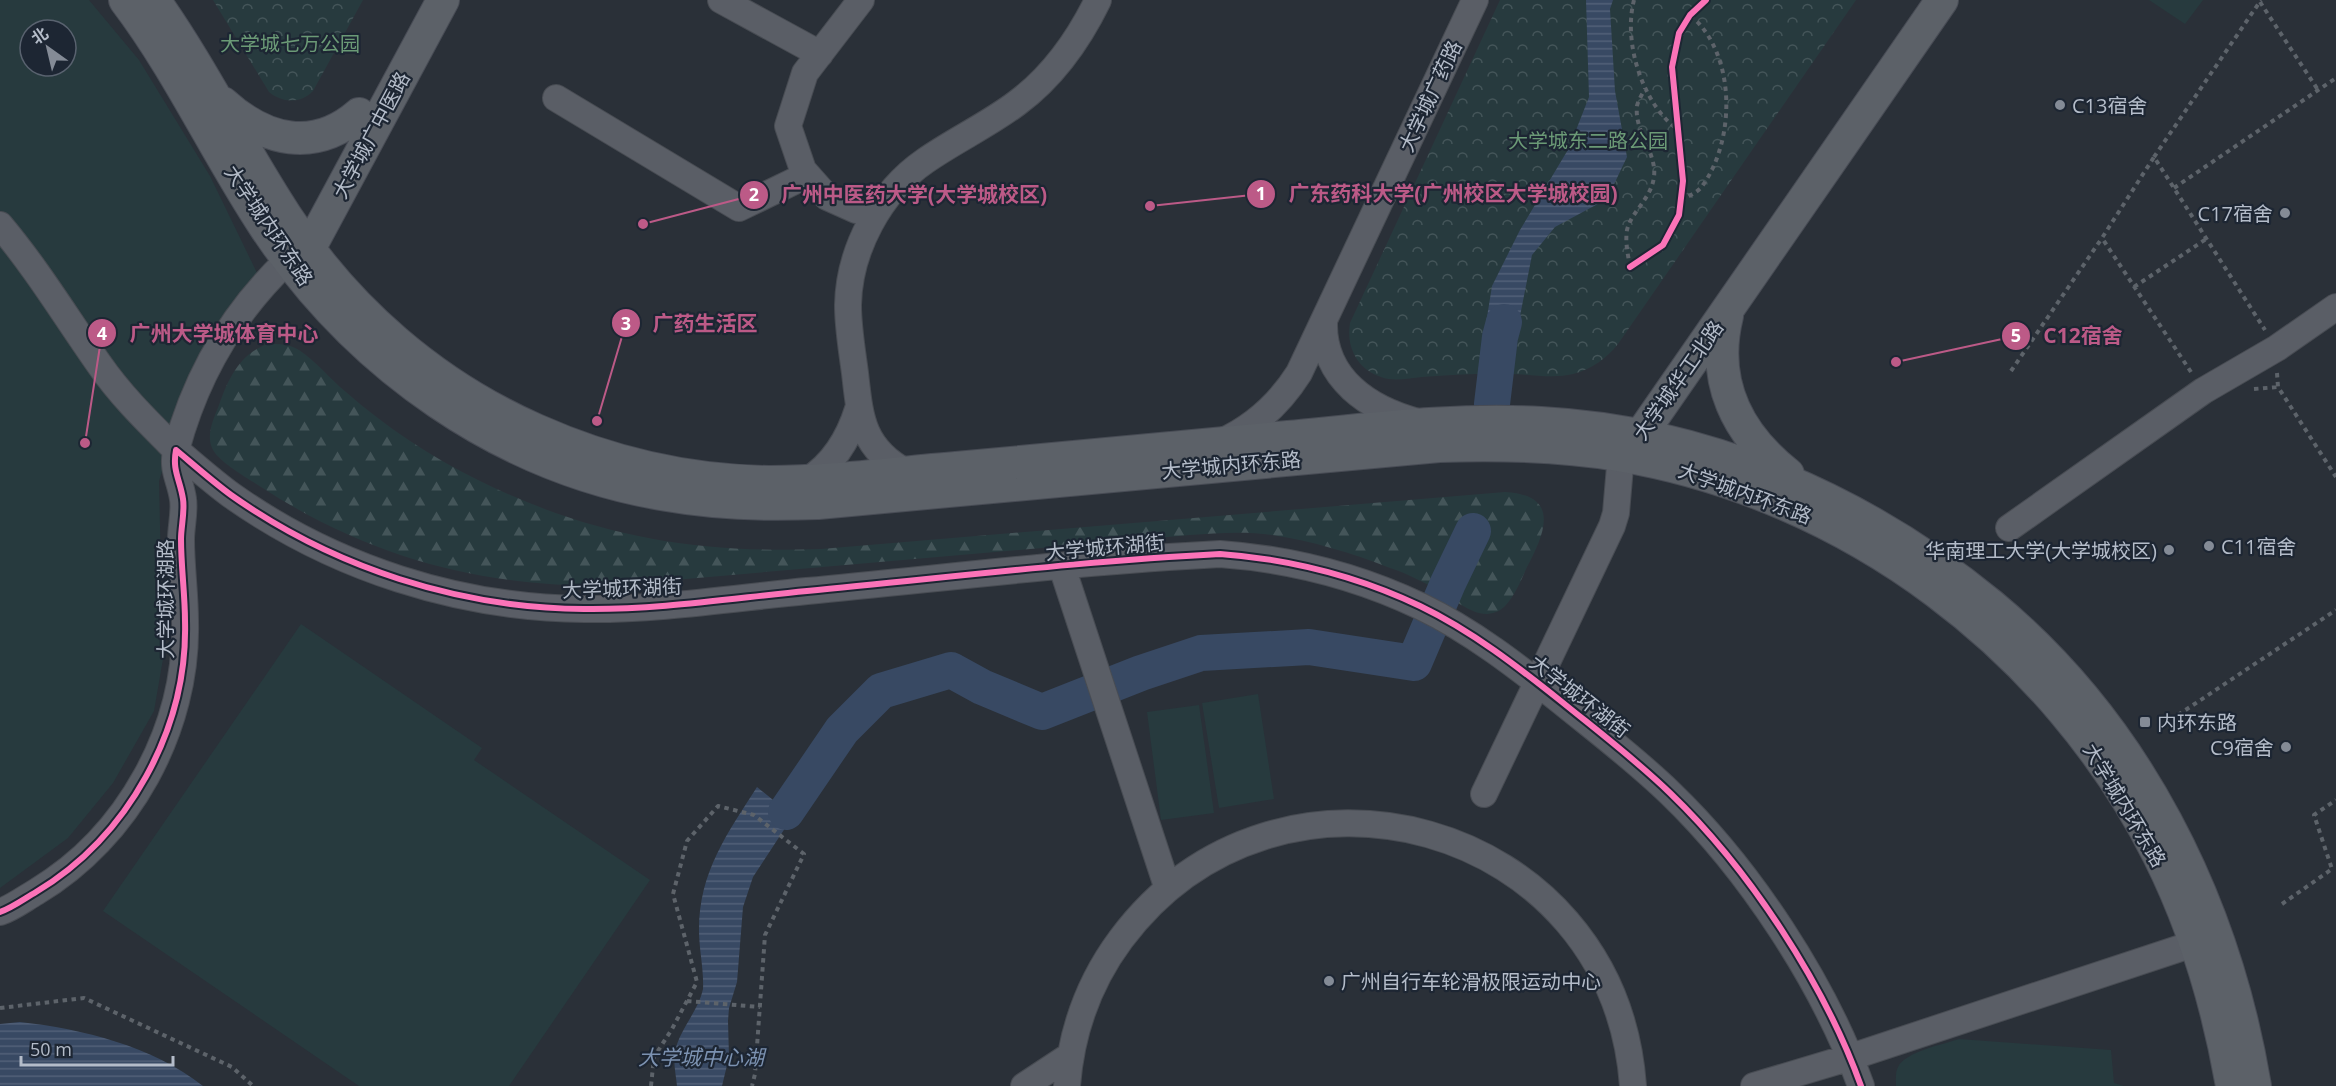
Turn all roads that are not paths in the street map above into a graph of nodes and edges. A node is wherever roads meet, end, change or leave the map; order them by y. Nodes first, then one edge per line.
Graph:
1 (125, 0) edge
2 (154, 0) edge
3 (421, 0) edge
4 (443, 0) edge
5 (721, 0) edge
6 (861, 0) edge
7 (1098, 0) edge
8 (1475, 0) edge
9 (1917, 0) edge
10 (1942, 0) edge
11 (820, 54) junction
12 (211, 91) junction
13 (556, 98) dead end
14 (359, 114) junction
15 (807, 175) junction
16 (856, 210) dead end
17 (0, 225) edge
18 (298, 246) junction
19 (1730, 307) junction
20 (2336, 307) edge
21 (1324, 323) junction
22 (858, 409) junction
23 (1427, 424) junction
24 (1627, 441) junction
25 (1218, 444) junction
26 (175, 458) junction
27 (906, 472) junction
28 (808, 480) junction
29 (1805, 488) junction
30 (2009, 528) dead end
31 (1062, 567) junction
32 (1538, 683) junction
33 (1484, 794) dead end
34 (1168, 889) junction
35 (0, 912) edge
36 (2196, 943) junction
37 (1071, 1055) junction
38 (1851, 1057) junction
39 (1024, 1086) edge
40 (1067, 1086) edge
41 (1633, 1086) edge
42 (1755, 1086) edge
43 (1861, 1086) edge
44 (2232, 1086) edge
45 (2255, 1086) edge

1 - 18 main road, 大学城内环东路
2 - 12 main road, 大学城内环东路
3 - 14 main road, 大学城广中医路
4 - 18 main road, 大学城广中医路
5 - 11 street
6 - 11 street
7 - 22 street
8 - 21 street, 大学城广药路
9 - 24 main road, 大学城华工北路
10 - 19 main road, 大学城华工北路
11 - 15 street
12 - 14 main road
12 - 18 main road, 大学城内环东路
13 - 15 street
14 - 18 main road, 大学城广中医路
15 - 16 street
17 - 26 street, 大学城环湖街
18 - 24 main road, 大学城内环东路
18 - 26 street, 大学城广中医路
18 - 28 main road, 大学城内环东路
19 - 24 main road, 大学城华工北路
19 - 29 main road
20 - 30 street
21 - 23 street
21 - 25 street, 大学城广药路
22 - 27 street
22 - 28 street
23 - 24 main road, 大学城内环东路
23 - 25 main road, 大学城内环东路
24 - 29 main road, 大学城内环东路
24 - 32 street
24 - 36 main road, 大学城内环东路
25 - 27 main road, 大学城内环东路
26 - 31 street, 大学城环湖街
26 - 35 street, 大学城环湖路
27 - 28 main road, 大学城内环东路
29 - 45 main road, 大学城内环东路
31 - 32 street, 大学城环湖街
31 - 34 street
32 - 33 street
32 - 38 street, 大学城环湖街
34 - 37 street
34 - 41 street
36 - 38 street
36 - 44 main road, 大学城内环东路
37 - 39 street
37 - 40 street
38 - 42 street
38 - 43 street, 大学城环湖街

